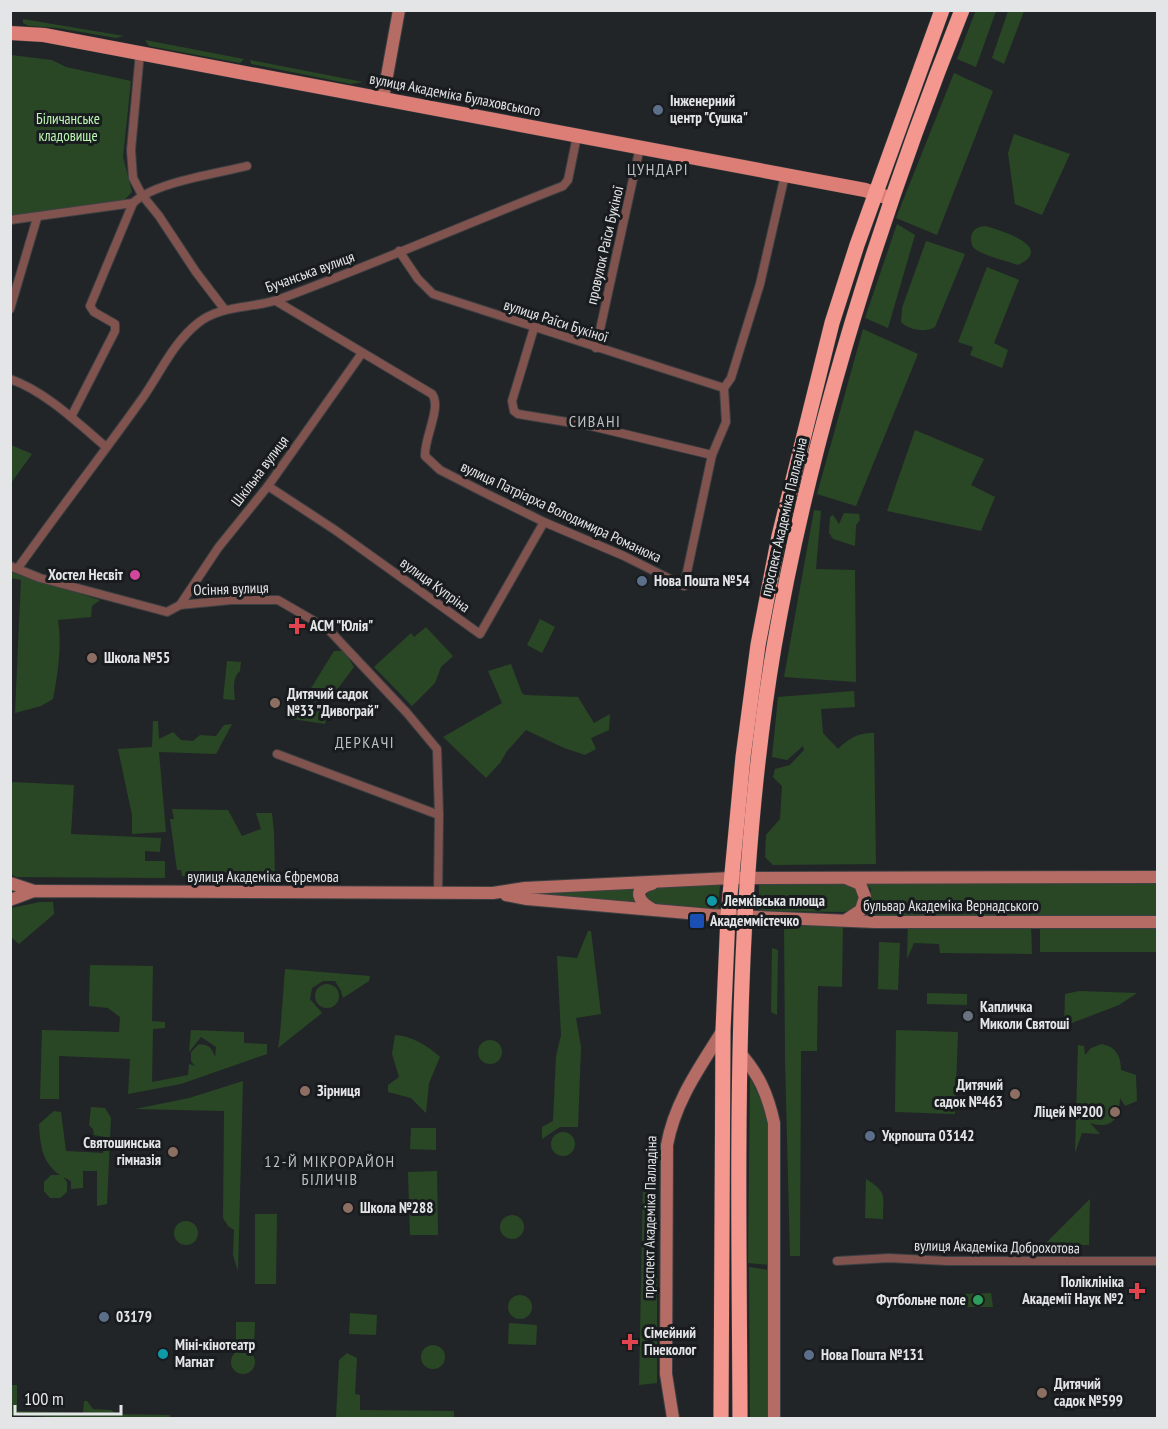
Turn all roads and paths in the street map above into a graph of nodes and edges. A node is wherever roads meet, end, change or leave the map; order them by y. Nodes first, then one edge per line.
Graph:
1 (399, 10) edge
2 (942, 10) edge
3 (962, 10) edge
4 (10, 33) edge
5 (140, 52) junction
6 (382, 98) junction
7 (577, 136) junction
8 (640, 147) junction
9 (247, 166) dead end
10 (785, 175) junction
11 (876, 194) junction
12 (141, 195) junction
13 (892, 199) junction
14 (133, 203) junction
15 (37, 218) junction
16 (10, 220) edge
17 (399, 251) junction
18 (276, 301) junction
19 (10, 309) edge
20 (225, 310) junction
21 (534, 328) junction
22 (596, 348) junction
23 (362, 353) junction
24 (10, 379) edge
25 (724, 388) junction
26 (70, 417) junction
27 (106, 447) junction
28 (712, 455) junction
29 (268, 486) junction
30 (544, 522) junction
31 (14, 567) edge
32 (180, 605) junction
33 (277, 754) dead end
34 (439, 815) junction
35 (1158, 877) edge
36 (731, 878) junction
37 (748, 878) junction
38 (840, 878) junction
39 (662, 881) junction
40 (10, 883) edge
41 (34, 891) junction
42 (438, 893) junction
43 (493, 893) junction
44 (10, 900) edge
45 (654, 909) junction
46 (728, 916) junction
47 (745, 917) junction
48 (846, 920) junction
49 (1158, 922) edge
50 (723, 1030) junction
51 (739, 1052) junction
52 (837, 1261) dead end
53 (1158, 1261) edge
54 (673, 1419) edge
55 (721, 1419) edge
56 (740, 1419) edge
57 (774, 1419) edge

1 - 6 main road
2 - 11 highway, проспект Академіка Палладіна
3 - 13 highway, проспект Академіка Палладіна
4 - 5 main road, вулиця Академіка Булаховського
5 - 6 main road, вулиця Академіка Булаховського
5 - 12 street
6 - 7 main road, вулиця Академіка Булаховського
7 - 8 main road, вулиця Академіка Булаховського
7 - 17 street, Бучанська вулиця
8 - 10 main road, вулиця Академіка Булаховського
8 - 22 street, провулок Раїси Букіної
9 - 12 street
10 - 11 main road, вулиця Академіка Булаховського
10 - 25 street
11 - 13 main road, вулиця Академіка Булаховського
11 - 36 highway, проспект Академіка Палладіна
12 - 14 street
12 - 20 street
13 - 37 highway, проспект Академіка Палладіна
14 - 15 street
14 - 26 street
15 - 16 street
15 - 19 street
17 - 18 street, Бучанська вулиця
17 - 21 street, вулиця Раїси Букіної
18 - 20 street, Бучанська вулиця
18 - 23 street, вулиця Патріарха Володимира Романюка
20 - 27 street, Бучанська вулиця
21 - 22 street, вулиця Раїси Букіної
21 - 28 street
22 - 25 street, вулиця Раїси Букіної
23 - 29 street, Шкільна вулиця
23 - 30 street, вулиця Патріарха Володимира Романюка
24 - 26 street
25 - 28 street
26 - 27 street
27 - 31 street, Бучанська вулиця
28 - 30 street, вулиця Патріарха Володимира Романюка
29 - 30 street, вулиця Купріна
29 - 32 street, Шкільна вулиця
31 - 32 street, Осіння вулиця
32 - 34 street, Осіння вулиця
33 - 34 street
34 - 42 street, Осіння вулиця
35 - 38 main road, бульвар Академіка Вернадського
36 - 37 main road, вулиця Академіка Єфремова
36 - 39 main road, вулиця Академіка Єфремова
36 - 46 highway, проспект Академіка Палладіна
37 - 38 main road, бульвар Академіка Вернадського
37 - 47 highway, проспект Академіка Палладіна
38 - 48 main road
39 - 43 main road, вулиця Академіка Єфремова
39 - 45 main road
40 - 41 main road, вулиця Академіка Єфремова
41 - 42 main road, вулиця Академіка Єфремова
41 - 44 main road, вулиця Академіка Єфремова
42 - 43 main road, вулиця Академіка Єфремова
43 - 45 main road, вулиця Академіка Єфремова
45 - 46 main road, вулиця Академіка Єфремова
46 - 47 main road, вулиця Академіка Єфремова
46 - 50 highway, проспект Академіка Палладіна
47 - 48 main road, бульвар Академіка Вернадського
47 - 51 highway, проспект Академіка Палладіна
48 - 49 main road, бульвар Академіка Вернадського
50 - 54 main road, проспект Академіка Палладіна
50 - 55 highway, проспект Академіка Палладіна
51 - 56 highway, проспект Академіка Палладіна
51 - 57 main road
52 - 53 street, вулиця Академіка Доброхотова

